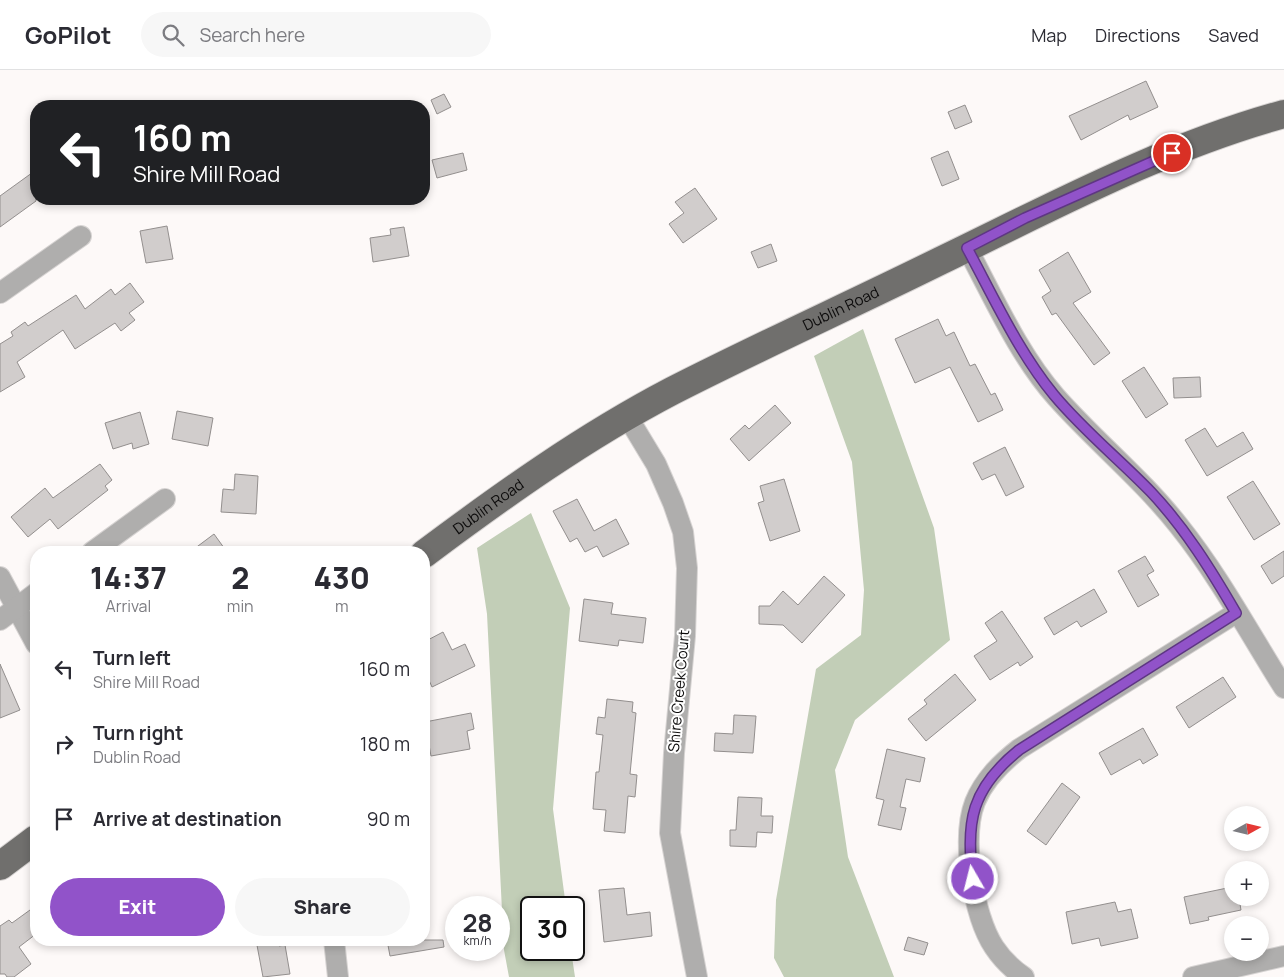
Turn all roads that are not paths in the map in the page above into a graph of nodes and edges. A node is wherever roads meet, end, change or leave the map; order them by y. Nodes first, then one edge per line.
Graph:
1 (1284, 114) edge
2 (81, 236) dead end
3 (967, 248) junction
4 (0, 293) edge
5 (627, 416) junction
6 (165, 499) dead end
7 (100, 546) edge
8 (430, 550) edge
9 (0, 577) edge
10 (30, 598) edge
11 (16, 608) junction
12 (1236, 613) junction
13 (0, 620) edge
14 (30, 633) edge
15 (1284, 688) edge
16 (30, 844) edge
17 (0, 866) edge
18 (335, 946) edge
19 (1284, 956) edge
20 (338, 977) edge
21 (697, 977) edge
22 (1024, 977) edge
23 (1193, 977) edge

1 - 3 main road, Dublin Road
2 - 4 street
3 - 5 main road, Dublin Road
3 - 12 street
5 - 8 main road, Dublin Road
5 - 21 street, Shire Creek Court
6 - 7 street
9 - 11 street
10 - 11 street
11 - 13 street
11 - 14 street
12 - 15 street
12 - 22 street
16 - 17 main road
18 - 20 street
19 - 23 street

